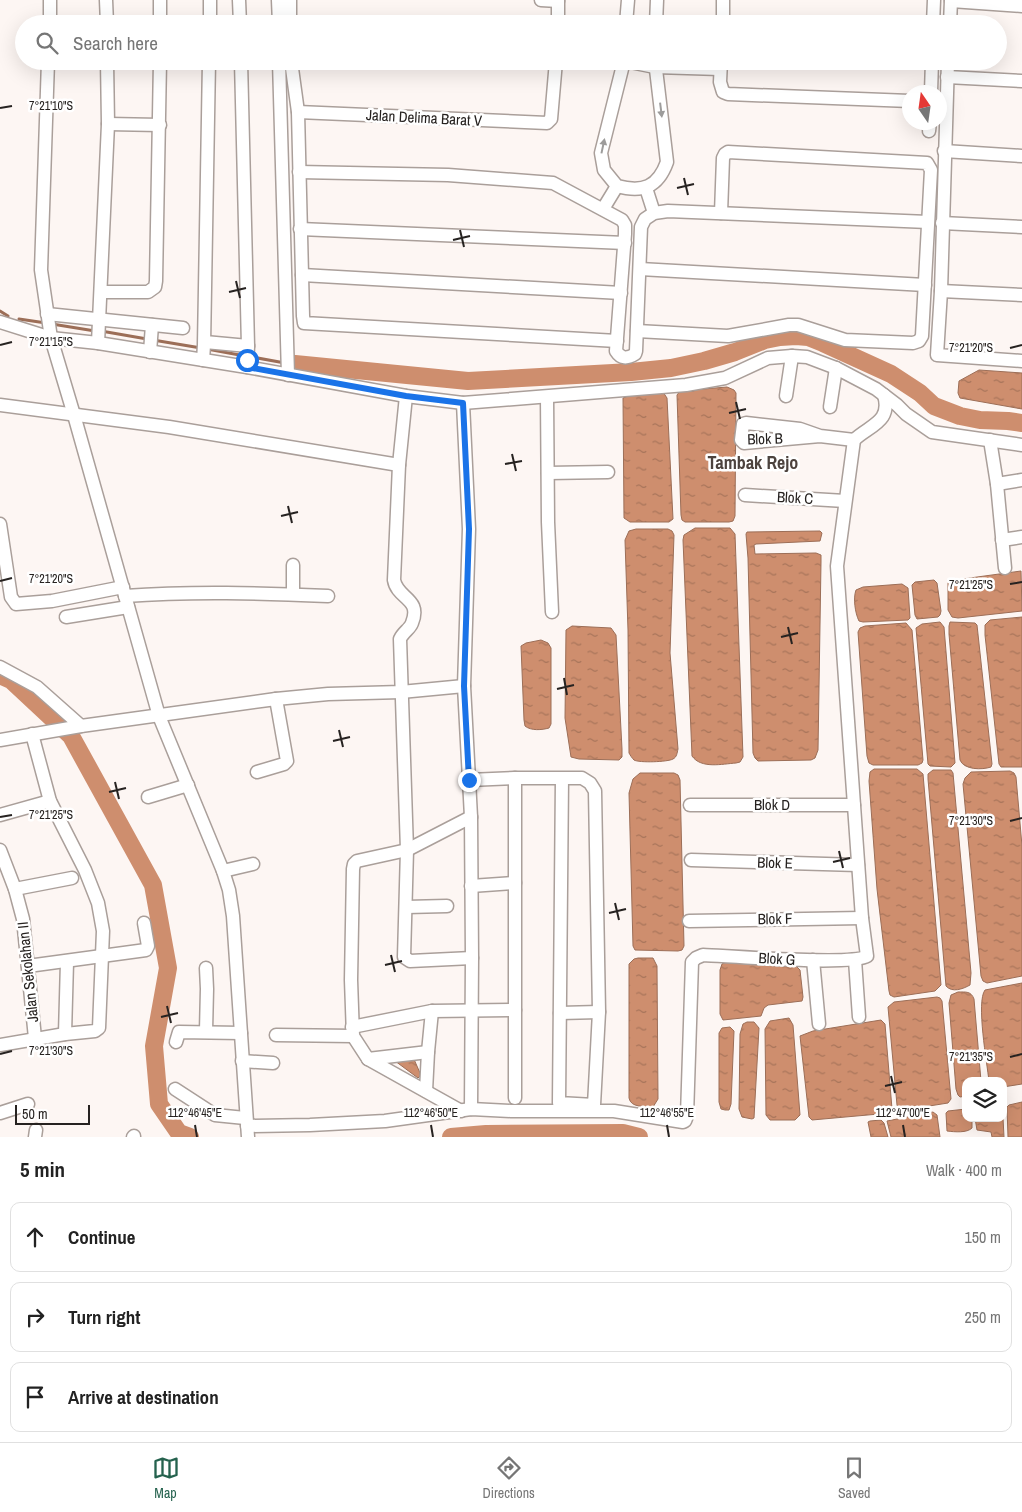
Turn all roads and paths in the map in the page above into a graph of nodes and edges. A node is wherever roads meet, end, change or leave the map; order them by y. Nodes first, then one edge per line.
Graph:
1 (50, 0) edge
2 (106, 0) edge
3 (160, 0) edge
4 (210, 0) edge
5 (239, 0) edge
6 (278, 0) edge
7 (290, 0) edge
8 (541, 0) edge
9 (558, 0) edge
10 (628, 0) edge
11 (657, 0) edge
12 (723, 0) edge
13 (934, 0) edge
14 (951, 1) edge
15 (1022, 6) edge
16 (50, 15) edge
17 (107, 15) edge
18 (160, 15) edge
19 (210, 15) edge
20 (240, 15) edge
21 (278, 15) edge
22 (290, 15) edge
23 (558, 15) edge
24 (627, 15) edge
25 (656, 15) edge
26 (723, 15) edge
27 (933, 15) edge
28 (950, 15) edge
29 (48, 70) edge
30 (107, 70) edge
31 (160, 70) edge
32 (209, 70) edge
33 (241, 70) edge
34 (280, 70) edge
35 (292, 70) edge
36 (555, 70) edge
37 (622, 70) edge
38 (656, 70) edge
39 (720, 70) edge
40 (932, 70) edge
41 (948, 70) edge
42 (948, 77) junction
43 (1022, 81) edge
44 (931, 85) edge
45 (902, 101) edge
46 (298, 112) junction
47 (108, 124) junction
48 (160, 125) junction
49 (944, 151) junction
50 (1022, 156) edge
51 (299, 172) junction
52 (617, 186) junction
53 (646, 188) junction
54 (603, 210) junction
55 (654, 213) junction
56 (721, 213) junction
57 (928, 222) junction
58 (942, 223) junction
59 (1022, 227) edge
60 (300, 230) junction
61 (625, 243) junction
62 (640, 269) junction
63 (302, 275) junction
64 (925, 285) junction
65 (941, 291) junction
66 (101, 292) junction
67 (620, 293) junction
68 (1022, 295) edge
69 (0, 322) edge
70 (49, 325) junction
71 (183, 328) dead end
72 (637, 330) junction
73 (99, 331) junction
74 (151, 338) junction
75 (617, 341) junction
76 (204, 350) junction
77 (247, 356) junction
78 (792, 356) junction
79 (1022, 361) edge
80 (287, 368) junction
81 (836, 368) junction
82 (884, 395) junction
83 (406, 396) junction
84 (786, 396) dead end
85 (547, 397) junction
86 (463, 403) junction
87 (0, 405) edge
88 (830, 407) dead end
89 (74, 415) junction
90 (820, 436) junction
91 (854, 440) junction
92 (990, 440) junction
93 (1022, 445) edge
94 (399, 464) junction
95 (548, 472) junction
96 (608, 472) dead end
97 (1022, 480) edge
98 (997, 484) junction
99 (745, 495) dead end
100 (845, 500) junction
101 (0, 524) edge
102 (1022, 537) edge
103 (1002, 540) junction
104 (293, 565) dead end
105 (1005, 568) dead end
106 (293, 594) junction
107 (328, 596) dead end
108 (125, 597) junction
109 (552, 612) dead end
110 (66, 616) dead end
111 (0, 667) edge
112 (464, 686) junction
113 (401, 692) junction
114 (276, 699) junction
115 (159, 716) junction
116 (76, 726) junction
117 (34, 734) junction
118 (0, 740) edge
119 (257, 772) dead end
120 (515, 778) junction
121 (562, 778) junction
122 (469, 780) junction
123 (188, 785) junction
124 (148, 797) dead end
125 (50, 802) junction
126 (690, 805) dead end
127 (854, 805) junction
128 (0, 815) edge
129 (471, 817) junction
130 (0, 850) edge
131 (407, 850) junction
132 (691, 860) dead end
133 (253, 864) dead end
134 (858, 865) junction
135 (224, 871) junction
136 (72, 878) dead end
137 (515, 883) junction
138 (471, 886) junction
139 (15, 889) junction
140 (447, 906) dead end
141 (406, 907) junction
142 (862, 918) junction
143 (689, 921) dead end
144 (144, 923) dead end
145 (103, 955) junction
146 (472, 958) junction
147 (860, 959) junction
148 (813, 960) junction
149 (66, 962) junction
150 (28, 966) junction
151 (206, 968) dead end
152 (471, 1010) junction
153 (515, 1010) junction
154 (432, 1011) junction
155 (599, 1012) junction
156 (560, 1013) junction
157 (859, 1017) dead end
158 (819, 1024) dead end
159 (206, 1031) junction
160 (353, 1031) junction
161 (241, 1033) junction
162 (65, 1034) junction
163 (276, 1035) dead end
164 (35, 1038) junction
165 (176, 1042) dead end
166 (0, 1044) edge
167 (428, 1052) junction
168 (368, 1059) junction
169 (242, 1061) junction
170 (273, 1064) dead end
171 (176, 1089) dead end
172 (426, 1091) junction
173 (515, 1098) dead end
174 (28, 1104) dead end
175 (466, 1110) junction
176 (0, 1114) edge
177 (247, 1129) edge

1 - 16 street
2 - 17 street
3 - 18 street
4 - 19 street
5 - 20 street
6 - 21 street
7 - 22 street
8 - 9 street
9 - 23 street
10 - 24 street
11 - 25 street
12 - 26 street
13 - 27 street
14 - 15 street
14 - 28 street
29 - 70 street
30 - 47 street
31 - 48 street
32 - 76 street
33 - 77 street
34 - 80 street
35 - 46 street
36 - 46 street, Jalan Delima Barat V
52 -> 37 street
38 -> 53 street
39 - 45 street
40 - 44 street
41 - 42 street
42 - 43 street
42 - 49 street
46 - 51 street
47 - 48 street
47 - 66 street
48 - 66 street
49 - 50 street
49 - 58 street
51 - 54 street
51 - 60 street
52 - 53 street
52 - 54 street
53 - 55 street
54 - 61 street
55 - 56 street
55 - 62 street
56 - 57 street
56 - 57 street
57 - 64 street
58 - 59 street
58 - 65 street
60 - 61 street
60 - 63 street
61 - 67 street
62 - 64 street
62 - 72 street
63 - 67 street
63 - 75 street
64 - 72 street
65 - 68 street
65 - 79 street
66 - 73 street
67 - 75 street
69 - 70 street
70 - 73 street
70 - 73 street
70 - 89 street
71 - 74 street
72 - 75 street
73 - 74 street
73 - 74 street
74 - 76 street
76 - 77 street
76 - 77 street
77 - 80 street
78 - 81 street
78 - 84 street
78 - 85 street
80 - 83 street
81 - 82 street
81 - 88 street
82 - 91 street
82 - 92 street
83 - 86 street
83 - 94 street
85 - 86 street
85 - 95 street
86 - 112 street
87 - 89 street
89 - 94 street
89 - 108 street
90 - 90 street, Blok B
90 - 91 street
91 - 100 street
92 - 93 street
92 - 98 street
94 - 113 street
95 - 96 street
95 - 109 street
97 - 98 street
98 - 103 street
99 - 100 street, Blok C
100 - 127 street
101 - 108 street
102 - 103 street
103 - 105 street
104 - 106 street
106 - 107 street
106 - 108 street
108 - 110 street
108 - 115 street
111 - 116 street
112 - 113 street
112 - 122 street
113 - 114 street
113 - 131 street
114 - 115 street
114 - 119 street
115 - 116 street
115 - 123 street
116 - 117 street
117 - 118 street
117 - 125 street
120 - 121 street
120 - 122 street
120 - 137 street
121 - 155 street
121 - 156 street
122 - 129 street
123 - 124 street
123 - 135 street
125 - 128 street
125 - 145 street
126 - 127 street, Blok D
127 - 134 street
129 - 131 street
129 - 138 street
130 - 139 street, Jalan Sekolahan II
131 - 141 street
131 - 160 street
132 - 134 street, Blok E
133 - 135 street
134 - 142 street
135 - 161 street
136 - 139 street
137 - 138 street
137 - 153 street
138 - 146 street
139 - 150 street, Jalan Sekolahan II
140 - 141 street
141 - 146 street
142 - 143 street, Blok F
142 - 147 street
144 - 145 street
145 - 149 street
145 - 162 street
146 - 152 street
147 - 148 street, Blok G
147 - 157 street
148 - 158 street
148 - 175 street, Blok G
149 - 150 street
149 - 162 street
150 - 164 street, Jalan Sekolahan II
151 - 159 street
152 - 153 street
152 - 154 street
152 - 175 street
153 - 173 street
154 - 160 street
154 - 167 street
155 - 156 street
155 - 156 street
159 - 161 street
159 - 165 street
160 - 163 street
160 - 168 street
161 - 169 street
162 - 164 street
164 - 166 street
167 - 168 street
167 - 172 street
168 - 172 street
169 - 170 street
169 - 177 street
171 - 177 street
172 - 175 street
174 - 176 street
175 - 177 street

